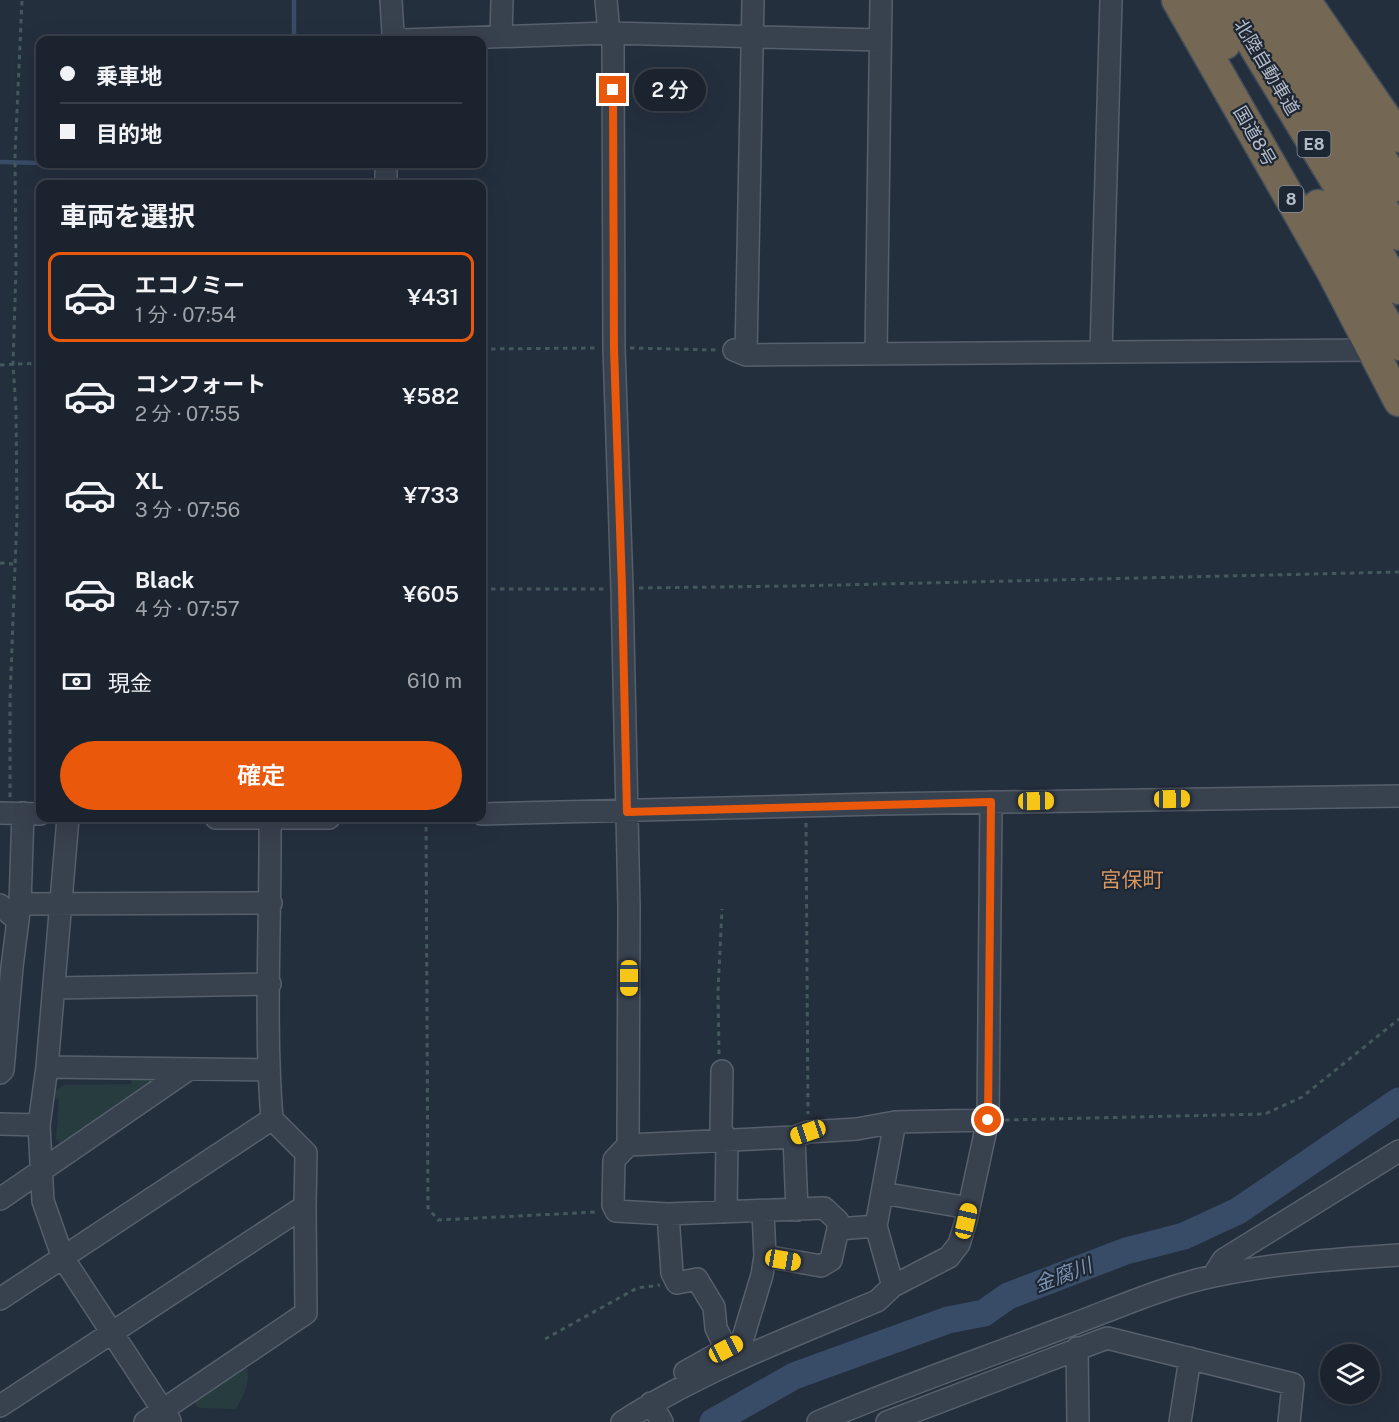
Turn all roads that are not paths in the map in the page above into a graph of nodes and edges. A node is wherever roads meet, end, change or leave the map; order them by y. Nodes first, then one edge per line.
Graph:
1 (391, 0) edge
2 (502, 0) edge
3 (606, 0) edge
4 (753, 0) edge
5 (881, 0) edge
6 (1111, 0) edge
7 (1178, 0) edge
8 (1202, 0) edge
9 (1226, 0) edge
10 (1258, 0) edge
11 (1280, 0) edge
12 (1305, 0) edge
13 (1322, 0) edge
14 (609, 33) junction
15 (392, 36) edge
16 (501, 36) junction
17 (486, 37) edge
18 (751, 38) junction
19 (880, 40) junction
20 (1391, 125) edge
21 (1399, 186) edge
22 (1399, 235) edge
23 (1388, 299) edge
24 (1386, 348) edge
25 (1101, 352) junction
26 (876, 354) junction
27 (1399, 401) edge
28 (1399, 796) edge
29 (991, 802) junction
30 (627, 812) junction
31 (19, 813) edge
32 (486, 814) edge
33 (68, 822) edge
34 (270, 822) edge
35 (62, 903) junction
36 (271, 903) junction
37 (13, 910) edge
38 (6, 966) edge
39 (270, 984) junction
40 (54, 988) junction
41 (4, 1014) edge
42 (47, 1067) junction
43 (189, 1069) junction
44 (268, 1070) junction
45 (722, 1071) road end
46 (0, 1073) edge
47 (272, 1119) junction
48 (988, 1120) junction
49 (895, 1122) junction
50 (0, 1124) edge
51 (39, 1125) junction
52 (801, 1135) junction
53 (727, 1141) junction
54 (628, 1145) junction
55 (1399, 1152) edge
56 (41, 1172) junction
57 (882, 1193) junction
58 (0, 1198) edge
59 (304, 1206) junction
60 (969, 1208) junction
61 (797, 1210) junction
62 (763, 1211) junction
63 (726, 1212) junction
64 (668, 1214) junction
65 (876, 1226) junction
66 (838, 1229) junction
67 (1399, 1255) edge
68 (765, 1256) junction
69 (63, 1258) junction
70 (1213, 1276) junction
71 (893, 1286) junction
72 (0, 1299) edge
73 (113, 1333) junction
74 (1077, 1348) junction
75 (726, 1349) junction
76 (1190, 1358) junction
77 (0, 1406) edge
78 (659, 1408) edge
79 (167, 1416) edge
80 (145, 1422) edge
81 (622, 1422) edge
82 (818, 1422) edge
83 (887, 1422) edge
84 (1078, 1422) edge
85 (1180, 1422) edge
86 (1289, 1422) edge

1 - 15 street
2 - 16 street
3 - 14 street
4 - 18 street
5 - 19 street
6 - 25 street
7 - 24 highway, 国道8号 / 8
8 - 23 highway
9 - 23 highway, 北陸自動車道 / E8
10 - 22 highway, 北陸自動車道 / E8
11 - 21 highway
12 - 20 highway
13 - 20 highway
14 - 16 street
14 - 18 street
14 - 30 street
16 - 17 street
18 - 19 street
18 - 26 street
19 - 26 street
23 - 24 highway
24 - 25 street
24 - 27 highway, 国道8号 / 8
25 - 26 street
28 - 29 street
29 - 30 street
29 - 48 street
30 - 32 street
30 - 54 street
31 - 37 street
33 - 35 street
34 - 36 street
35 - 36 street
35 - 37 street
35 - 40 street
36 - 39 street
37 - 38 street
38 - 41 street
39 - 40 street
39 - 44 street
40 - 42 street
41 - 46 street
42 - 43 street
42 - 51 street
43 - 44 street
43 - 56 street
44 - 47 street
45 - 53 street
47 - 59 street
47 - 69 street
48 - 49 street
48 - 60 street
49 - 52 street
49 - 57 street
50 - 51 street
51 - 56 street
52 - 53 street
52 - 61 street
53 - 54 street
53 - 63 street
54 - 64 street
55 - 70 street
56 - 58 street
56 - 69 street
57 - 60 street
57 - 65 street
59 - 73 street
59 - 79 street
60 - 71 street
61 - 62 street
61 - 66 street
62 - 63 street
62 - 68 street
63 - 64 street
64 - 75 street
65 - 66 street
65 - 71 street
66 - 68 street
67 - 70 street
68 - 75 street
69 - 72 street
69 - 73 street
70 - 82 street
71 - 78 street
73 - 77 street
73 - 79 street
74 - 76 street
74 - 83 street
74 - 84 street
75 - 78 street
76 - 85 street
76 - 86 street
78 - 81 street
79 - 80 street

